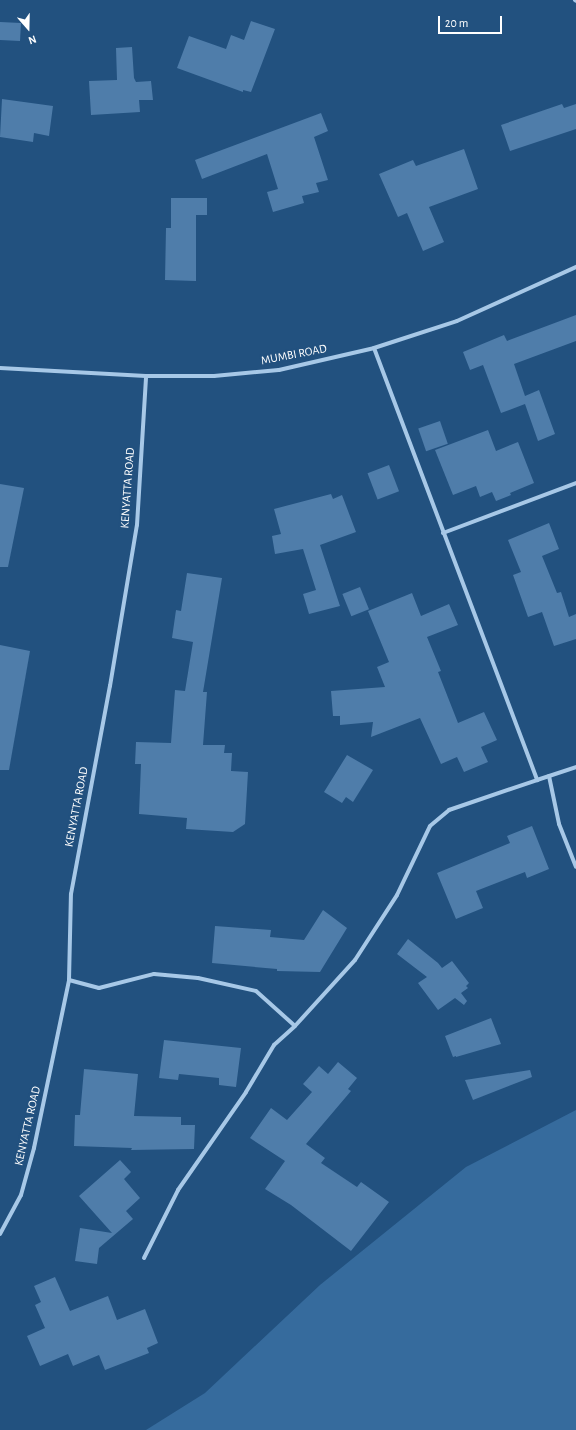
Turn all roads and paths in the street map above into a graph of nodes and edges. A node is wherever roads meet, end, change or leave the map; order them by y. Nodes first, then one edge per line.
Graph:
1 (576, 268) edge
2 (374, 348) junction
3 (0, 368) edge
4 (146, 376) junction
5 (576, 483) edge
6 (443, 533) junction
7 (576, 766) edge
8 (549, 776) junction
9 (537, 780) junction
10 (576, 867) edge
11 (69, 980) junction
12 (295, 1026) junction
13 (0, 1234) edge
14 (144, 1258) dead end

1 - 2 street, MUMBI ROAD
2 - 4 street, MUMBI ROAD
2 - 6 street
3 - 4 street, MUMBI ROAD
4 - 11 street, KENYATTA ROAD
5 - 6 street
6 - 9 street
7 - 8 street
8 - 9 street
8 - 10 street
9 - 12 street
11 - 12 street
11 - 13 street, KENYATTA ROAD
12 - 14 street

